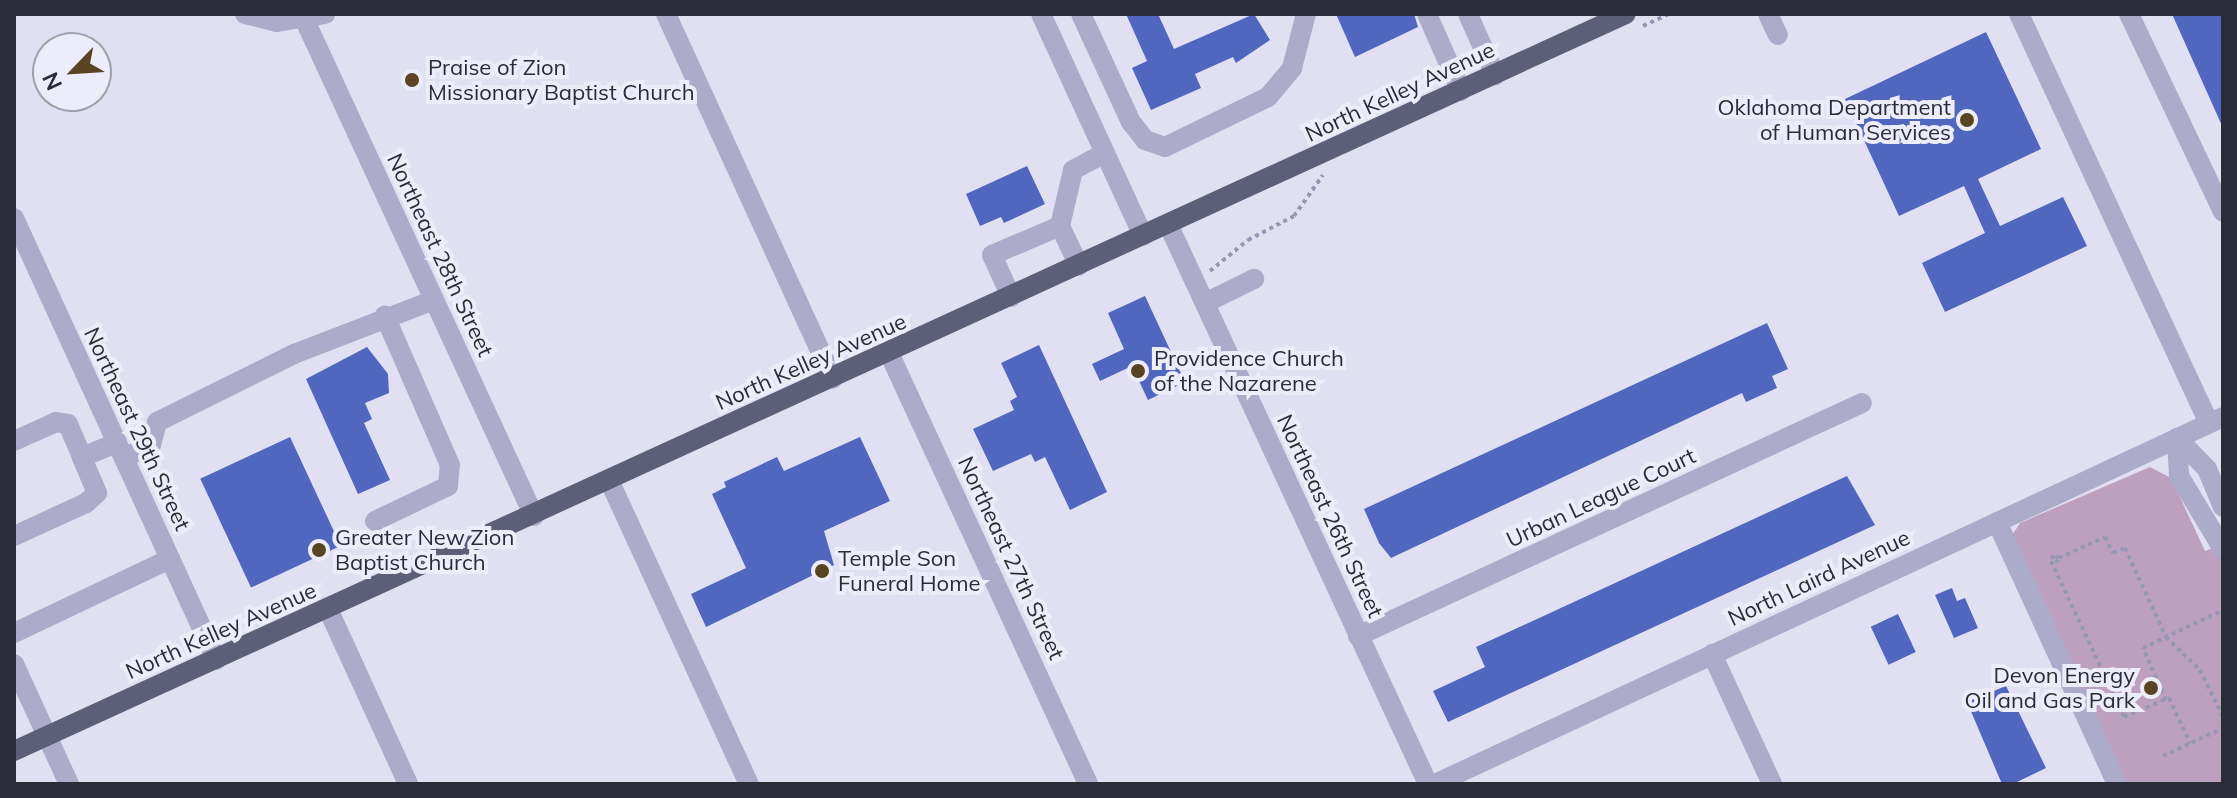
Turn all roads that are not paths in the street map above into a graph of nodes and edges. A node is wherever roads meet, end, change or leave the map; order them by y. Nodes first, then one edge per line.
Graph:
1 (245, 14) edge
2 (666, 14) edge
3 (1041, 14) edge
4 (1081, 14) edge
5 (1306, 14) edge
6 (1427, 14) edge
7 (1468, 14) edge
8 (1768, 14) edge
9 (2019, 14) edge
10 (2129, 14) edge
11 (311, 16) edge
12 (1630, 22) edge
13 (1778, 35) dead end
14 (1495, 75) junction
15 (1461, 91) junction
16 (1105, 153) junction
17 (2223, 212) edge
18 (14, 218) edge
19 (1168, 224) junction
20 (1060, 226) junction
21 (1143, 236) junction
22 (1079, 266) junction
23 (1254, 279) dead end
24 (1011, 297) junction
25 (434, 300) junction
26 (1205, 303) junction
27 (385, 316) junction
28 (889, 353) junction
29 (833, 379) junction
30 (1862, 403) dead end
31 (2216, 420) edge
32 (2177, 438) junction
33 (14, 441) edge
34 (120, 450) junction
35 (82, 457) junction
36 (609, 480) junction
37 (2223, 507) edge
38 (534, 516) junction
39 (375, 521) dead end
40 (1997, 522) junction
41 (14, 536) edge
42 (2223, 548) edge
43 (170, 559) junction
44 (328, 609) junction
45 (14, 633) edge
46 (1358, 636) junction
47 (1712, 654) junction
48 (216, 660) junction
49 (14, 664) edge
50 (47, 736) junction
51 (14, 751) edge
52 (69, 784) edge
53 (408, 784) edge
54 (749, 784) edge
55 (1088, 784) edge
56 (1428, 784) edge
57 (1435, 784) edge
58 (1772, 784) edge
59 (2117, 784) edge

1 - 11 street
2 - 29 street
3 - 16 street
4 - 5 street
6 - 15 street
7 - 14 street
8 - 13 street
9 - 31 street
10 - 17 street
11 - 25 street, Northeast 28th Street
12 - 14 main road, North Kelley Avenue
14 - 15 main road, North Kelley Avenue
15 - 19 main road, North Kelley Avenue
16 - 20 street
16 - 21 street
18 - 34 street, Northeast 29th Street
19 - 21 main road, North Kelley Avenue
19 - 26 street, Northeast 26th Street
20 - 22 street
20 - 24 street
21 - 22 main road, North Kelley Avenue
22 - 24 main road, North Kelley Avenue
23 - 26 street
24 - 28 main road, North Kelley Avenue
25 - 27 street
25 - 38 street, Northeast 28th Street
26 - 46 street, Northeast 26th Street
27 - 34 street
27 - 39 street
28 - 29 main road, North Kelley Avenue
28 - 55 street, Northeast 27th Street
29 - 36 main road, North Kelley Avenue
30 - 46 street, Urban League Court
31 - 32 street, North Laird Avenue
32 - 37 street
32 - 40 street, North Laird Avenue
32 - 42 street
33 - 35 street
34 - 35 street
34 - 43 street, Northeast 29th Street
35 - 41 street
36 - 38 main road, North Kelley Avenue
36 - 54 street
38 - 44 main road, North Kelley Avenue
40 - 47 street, North Laird Avenue
40 - 59 street
43 - 45 street
43 - 48 street, Northeast 29th Street
44 - 48 main road, North Kelley Avenue
44 - 53 street
46 - 56 street, Northeast 26th Street
47 - 57 street, North Laird Avenue
47 - 58 street
48 - 50 main road, North Kelley Avenue
49 - 50 street
50 - 51 main road, North Kelley Avenue
50 - 52 street

